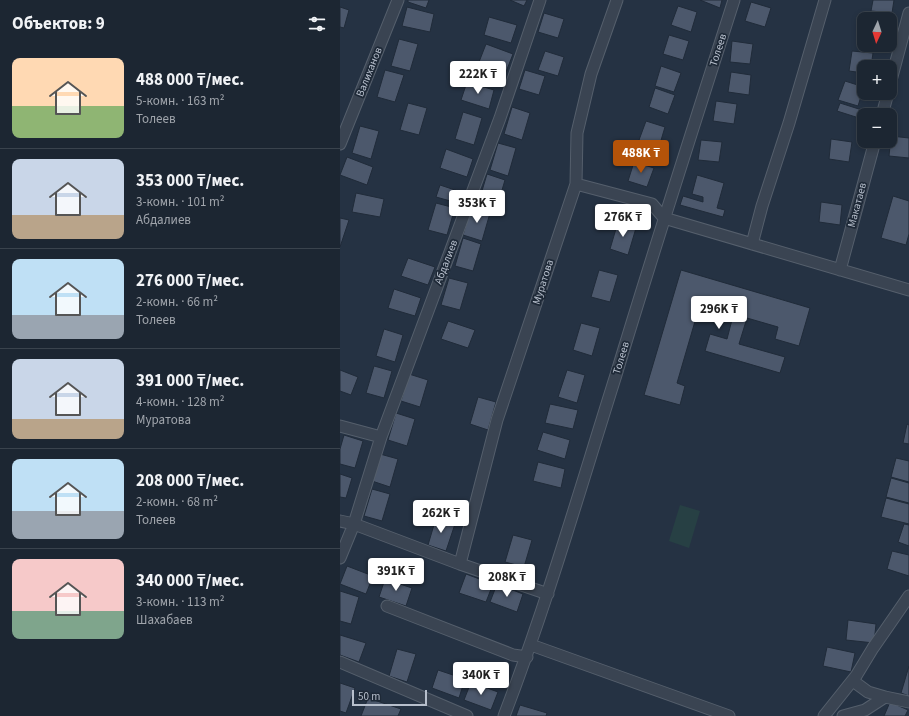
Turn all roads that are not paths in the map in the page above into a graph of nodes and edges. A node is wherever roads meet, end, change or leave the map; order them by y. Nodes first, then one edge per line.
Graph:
1 (398, 0) edge
2 (540, 0) edge
3 (617, 0) edge
4 (734, 0) edge
5 (825, 0) edge
6 (909, 13) edge
7 (896, 60) edge
8 (340, 144) edge
9 (873, 148) edge
10 (576, 184) junction
11 (664, 218) junction
12 (752, 244) junction
13 (840, 270) junction
14 (909, 290) edge
15 (340, 426) edge
16 (381, 437) junction
17 (340, 521) edge
18 (354, 524) junction
19 (340, 558) edge
20 (460, 564) junction
21 (548, 594) junction
22 (909, 597) edge
23 (387, 606) dead end
24 (531, 645) junction
25 (527, 657) junction
26 (340, 662) edge
27 (853, 681) junction
28 (885, 697) junction
29 (909, 702) edge
30 (467, 716) edge
31 (504, 716) edge
32 (729, 716) edge
33 (824, 716) edge
34 (843, 716) edge

1 - 8 street, Валиханов
2 - 16 street, Абдалиев
3 - 10 street, Муратова
4 - 11 street, Толеев
5 - 12 street
6 - 7 street
9 - 13 street, Макатаев
10 - 11 street
10 - 20 street, Муратова
11 - 12 street
11 - 21 street, Толеев
12 - 13 street
13 - 14 street
15 - 16 street
16 - 18 street, Абдалиев
17 - 18 street
18 - 19 street, Абдалиев
18 - 20 street
20 - 21 street
21 - 24 street, Толеев
22 - 27 street
23 - 25 street
24 - 25 street, Толеев
24 - 32 street
25 - 31 street, Толеев
26 - 30 street
27 - 28 street
27 - 33 street
28 - 29 street
28 - 34 street

